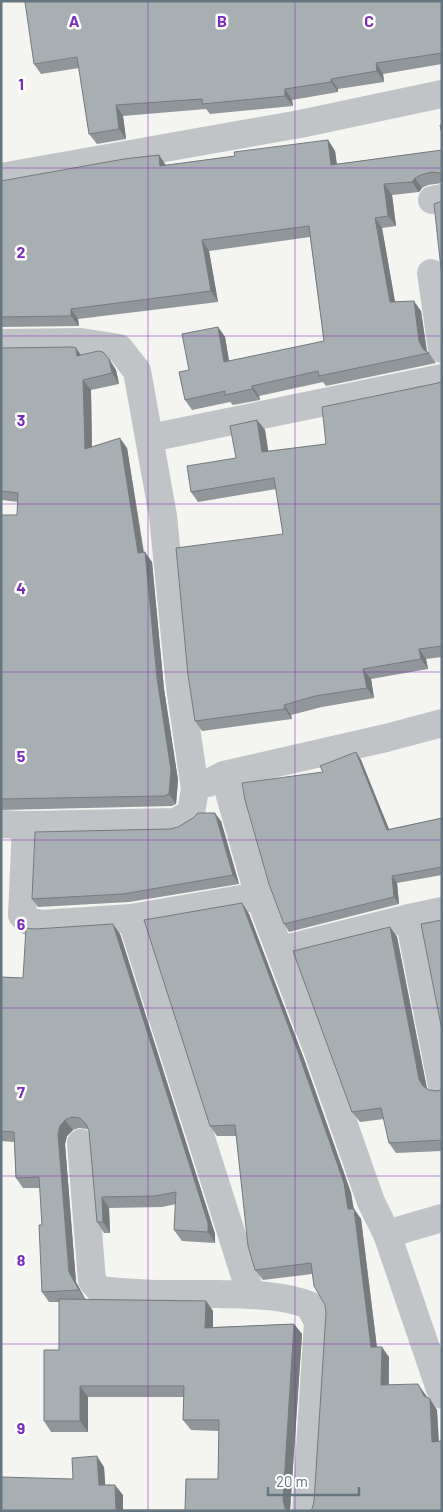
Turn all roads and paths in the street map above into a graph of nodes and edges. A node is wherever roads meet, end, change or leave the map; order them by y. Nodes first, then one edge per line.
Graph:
1 (442, 94) edge
2 (1, 177) edge
3 (430, 273) dead end
4 (1, 343) edge
5 (442, 348) edge
6 (442, 378) edge
7 (150, 438) junction
8 (442, 723) edge
9 (224, 775) junction
10 (195, 788) junction
11 (13, 825) edge
12 (259, 896) junction
13 (442, 912) edge
14 (131, 918) junction
15 (409, 918) junction
16 (280, 950) junction
17 (442, 1086) edge
18 (81, 1143) dead end
19 (442, 1218) edge
20 (386, 1234) junction
21 (251, 1294) junction
22 (442, 1395) edge
23 (306, 1511) edge

1 - 2 street
3 - 5 street
4 - 7 street
6 - 7 street
7 - 10 street
8 - 9 street
9 - 10 street
9 - 12 street
10 - 11 street
11 - 14 street
12 - 14 street
12 - 16 street
13 - 15 street
14 - 21 street
15 - 16 street
15 - 17 street
16 - 20 street
18 - 21 street
19 - 20 street
20 - 22 street
21 - 23 street

